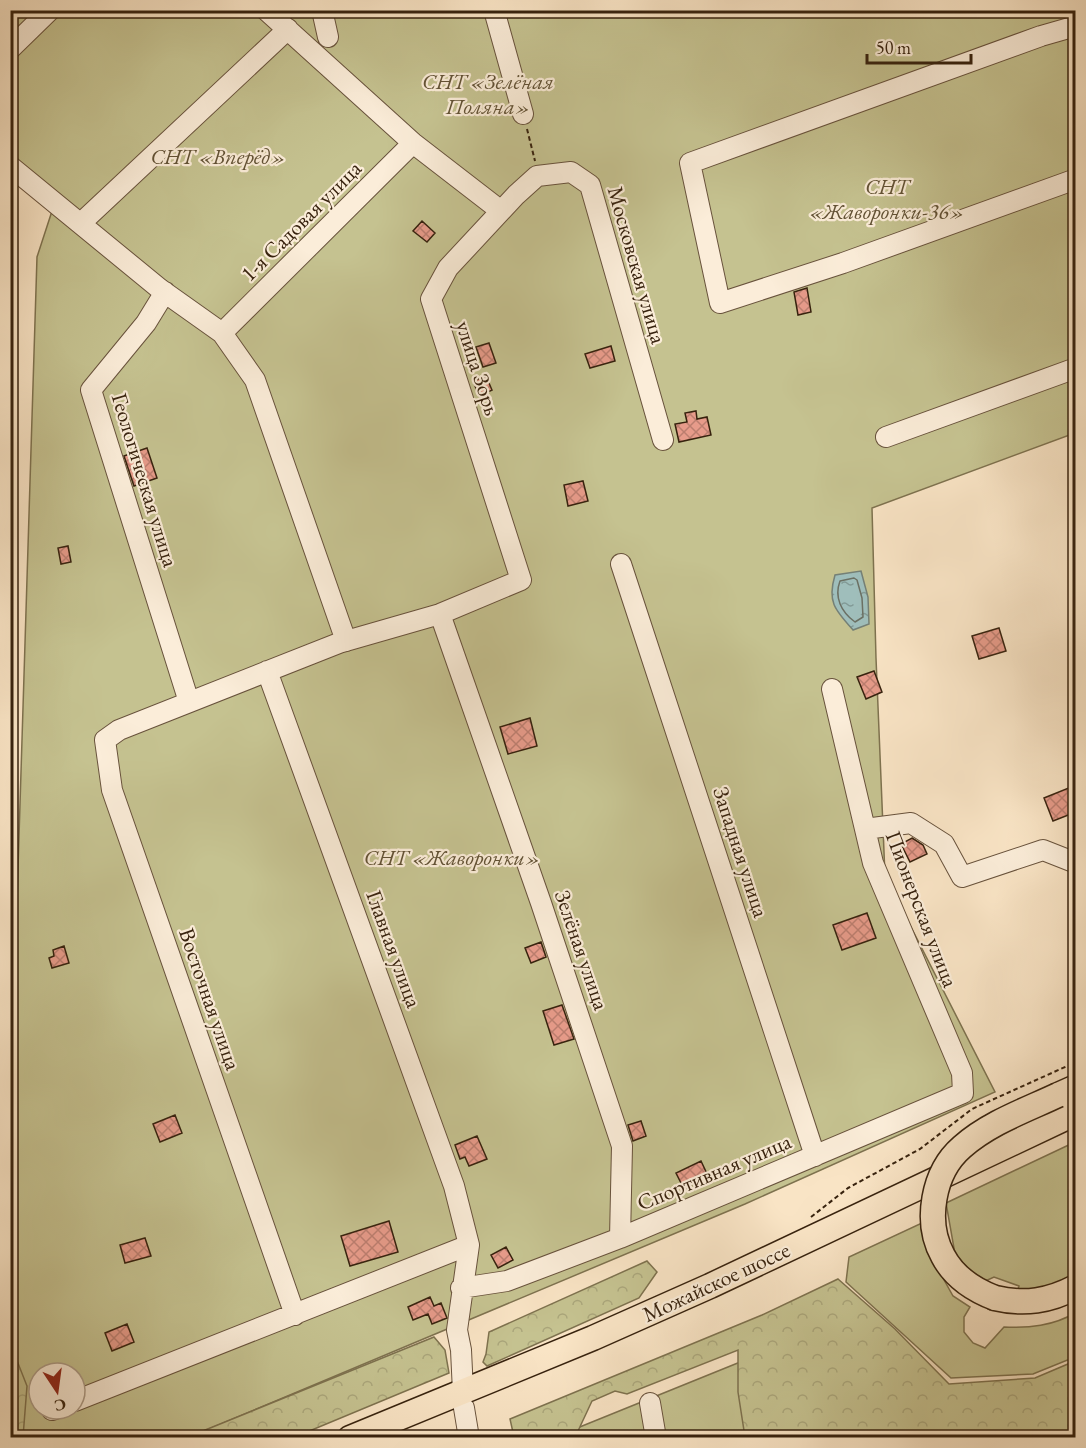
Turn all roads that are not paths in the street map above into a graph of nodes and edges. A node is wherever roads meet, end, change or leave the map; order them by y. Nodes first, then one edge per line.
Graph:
1 (50, 10) edge
2 (266, 10) edge
3 (322, 10) edge
4 (494, 10) edge
5 (1076, 26) edge
6 (288, 29) junction
7 (328, 37) dead end
8 (10, 49) edge
9 (523, 114) road end
10 (413, 143) junction
11 (10, 166) edge
12 (1076, 178) edge
13 (516, 195) joint
14 (501, 211) junction
15 (81, 223) junction
16 (165, 292) junction
17 (222, 333) junction
18 (1076, 368) edge
19 (886, 438) dead end
20 (663, 440) dead end
21 (621, 564) dead end
22 (440, 614) junction
23 (346, 641) junction
24 (267, 671) junction
25 (832, 689) dead end
26 (189, 702) junction
27 (864, 829) junction
28 (1076, 862) edge
29 (963, 1073) joint
30 (1067, 1091) edge
31 (1076, 1113) edge
32 (1076, 1129) edge
33 (815, 1156) junction
34 (620, 1238) junction
35 (469, 1245) junction
36 (1076, 1287) edge
37 (461, 1288) junction
38 (295, 1315) junction
39 (87, 1396) edge
40 (463, 1400) junction
41 (650, 1403) dead end
42 (350, 1437) edge
43 (390, 1437) edge
44 (469, 1437) edge
45 (656, 1437) edge

1 - 8 street
2 - 6 street
3 - 7 street
4 - 9 street
5 - 12 street
6 - 10 street
6 - 15 street
10 - 14 street
10 - 17 street, 1-я Садовая улица
11 - 15 street
13 - 14 street, улица Зорь
13 - 20 street, Московская улица
14 - 22 street, улица Зорь
15 - 16 street
16 - 17 street
16 - 26 street, Геологическая улица
17 - 23 street
18 - 19 street
21 - 33 street, Западная улица
22 - 23 street
22 - 34 street, Зелёная улица
23 - 24 street
24 - 26 street
24 - 35 street, Главная улица
25 - 27 street, Пионерская улица
26 - 38 street, Восточная улица
27 - 28 street
27 - 29 street, Пионерская улица
29 - 33 street, Спортивная улица
30 - 36 main road, bridge
31 - 40 main road, Можайское шоссе
32 - 40 main road, Можайское шоссе
33 - 34 street, Спортивная улица
34 - 37 street, Спортивная улица
35 - 37 street
35 - 38 street
37 - 40 street
38 - 39 street
40 - 42 main road, Можайское шоссе
40 - 43 main road, Можайское шоссе
40 - 44 street
41 - 45 street

